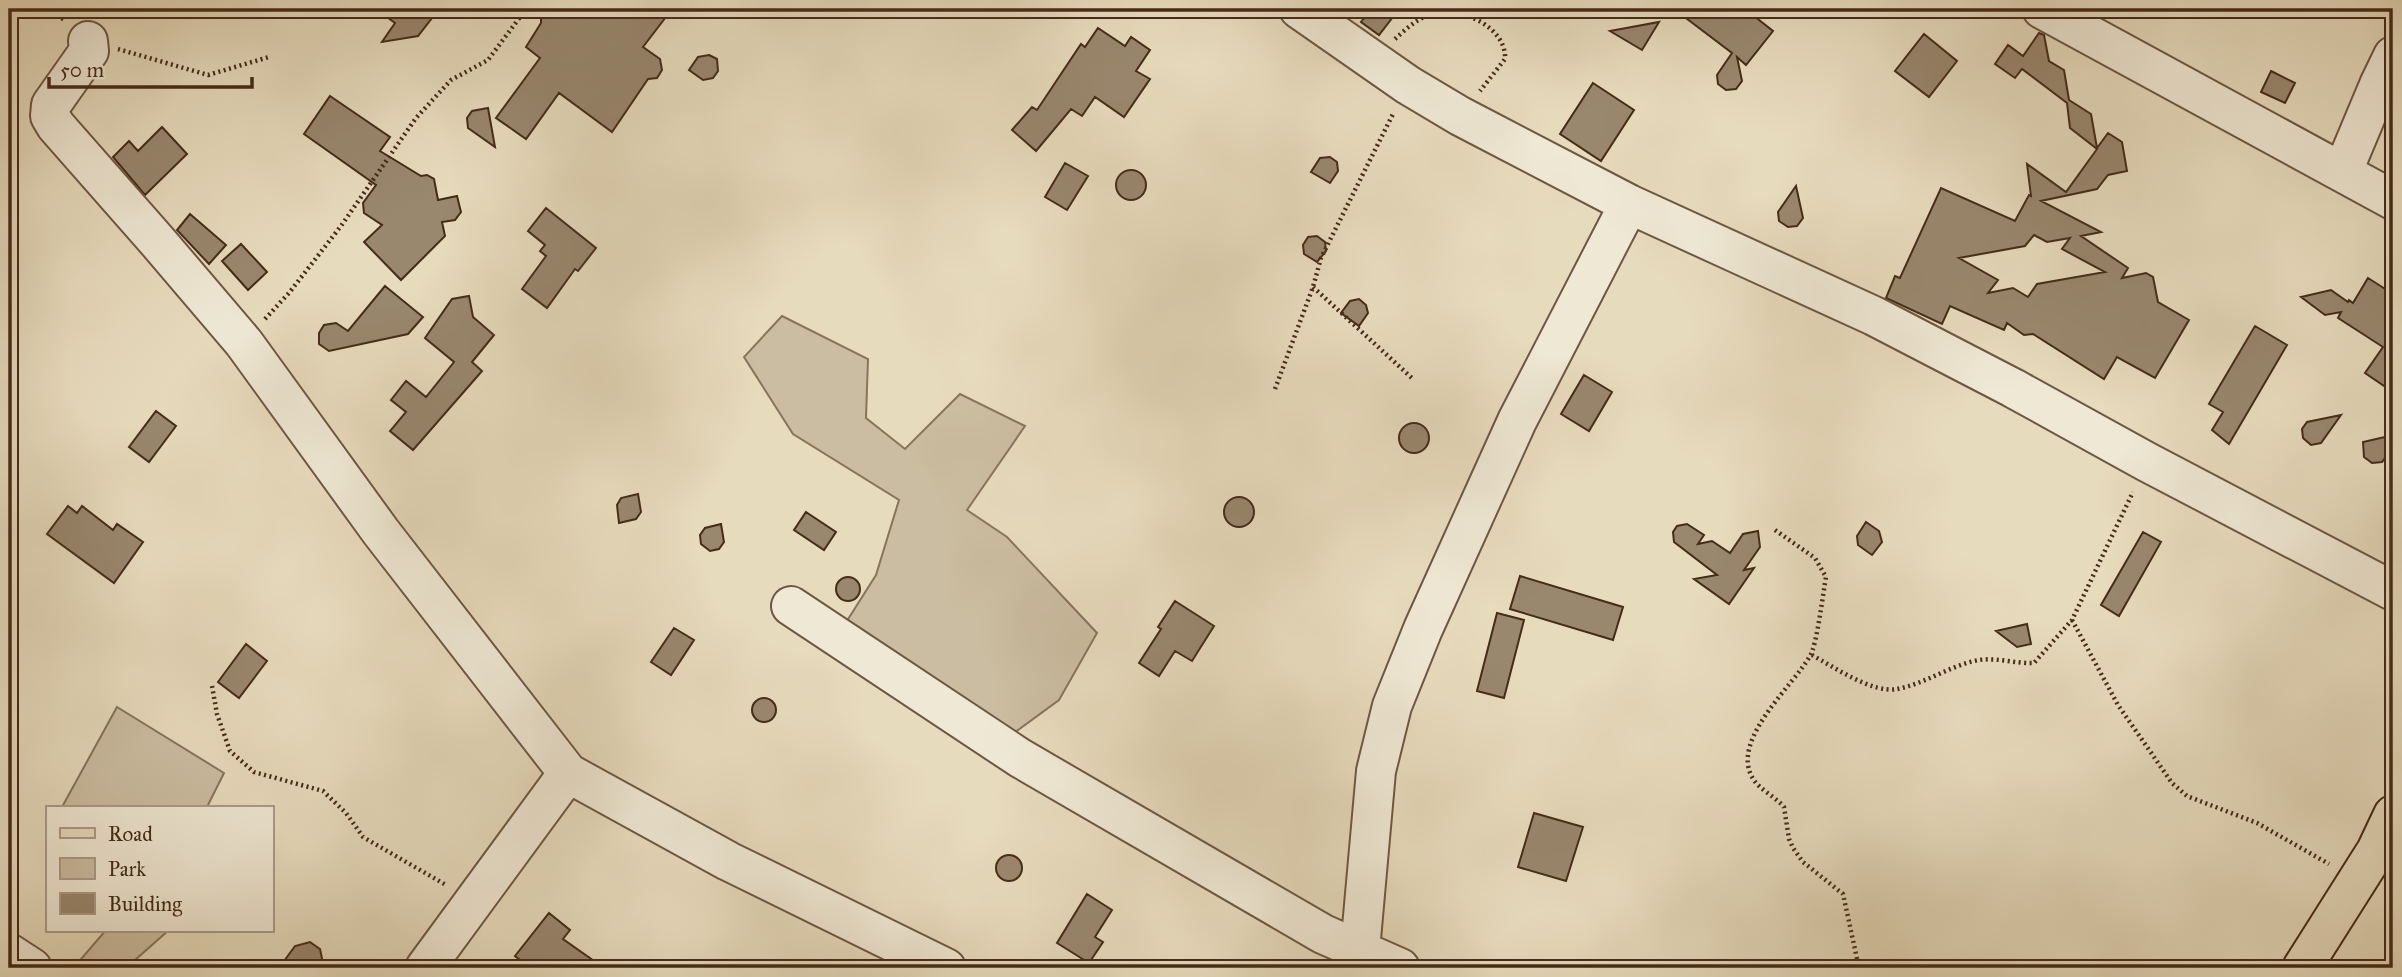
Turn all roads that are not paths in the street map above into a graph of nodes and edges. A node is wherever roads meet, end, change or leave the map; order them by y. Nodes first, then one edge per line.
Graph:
1 (1299, 9) edge
2 (2042, 9) edge
3 (88, 41) road end
4 (2393, 55) edge
5 (2343, 171) junction
6 (2393, 200) edge
7 (1629, 204) junction
8 (2393, 592) edge
9 (791, 606) dead end
10 (568, 774) junction
11 (2393, 815) edge
12 (2376, 864) edge
13 (9, 953) edge
14 (1357, 959) edge
15 (32, 968) edge
16 (425, 968) edge
17 (946, 968) edge
18 (1400, 968) edge
19 (2302, 968) edge

1 - 7 street
2 - 5 street
3 - 10 street
4 - 5 street
5 - 6 street
7 - 8 street
7 - 14 street
9 - 14 street
10 - 16 street
10 - 17 street
11 - 12 main road
12 - 19 main road
13 - 15 street
14 - 18 street

